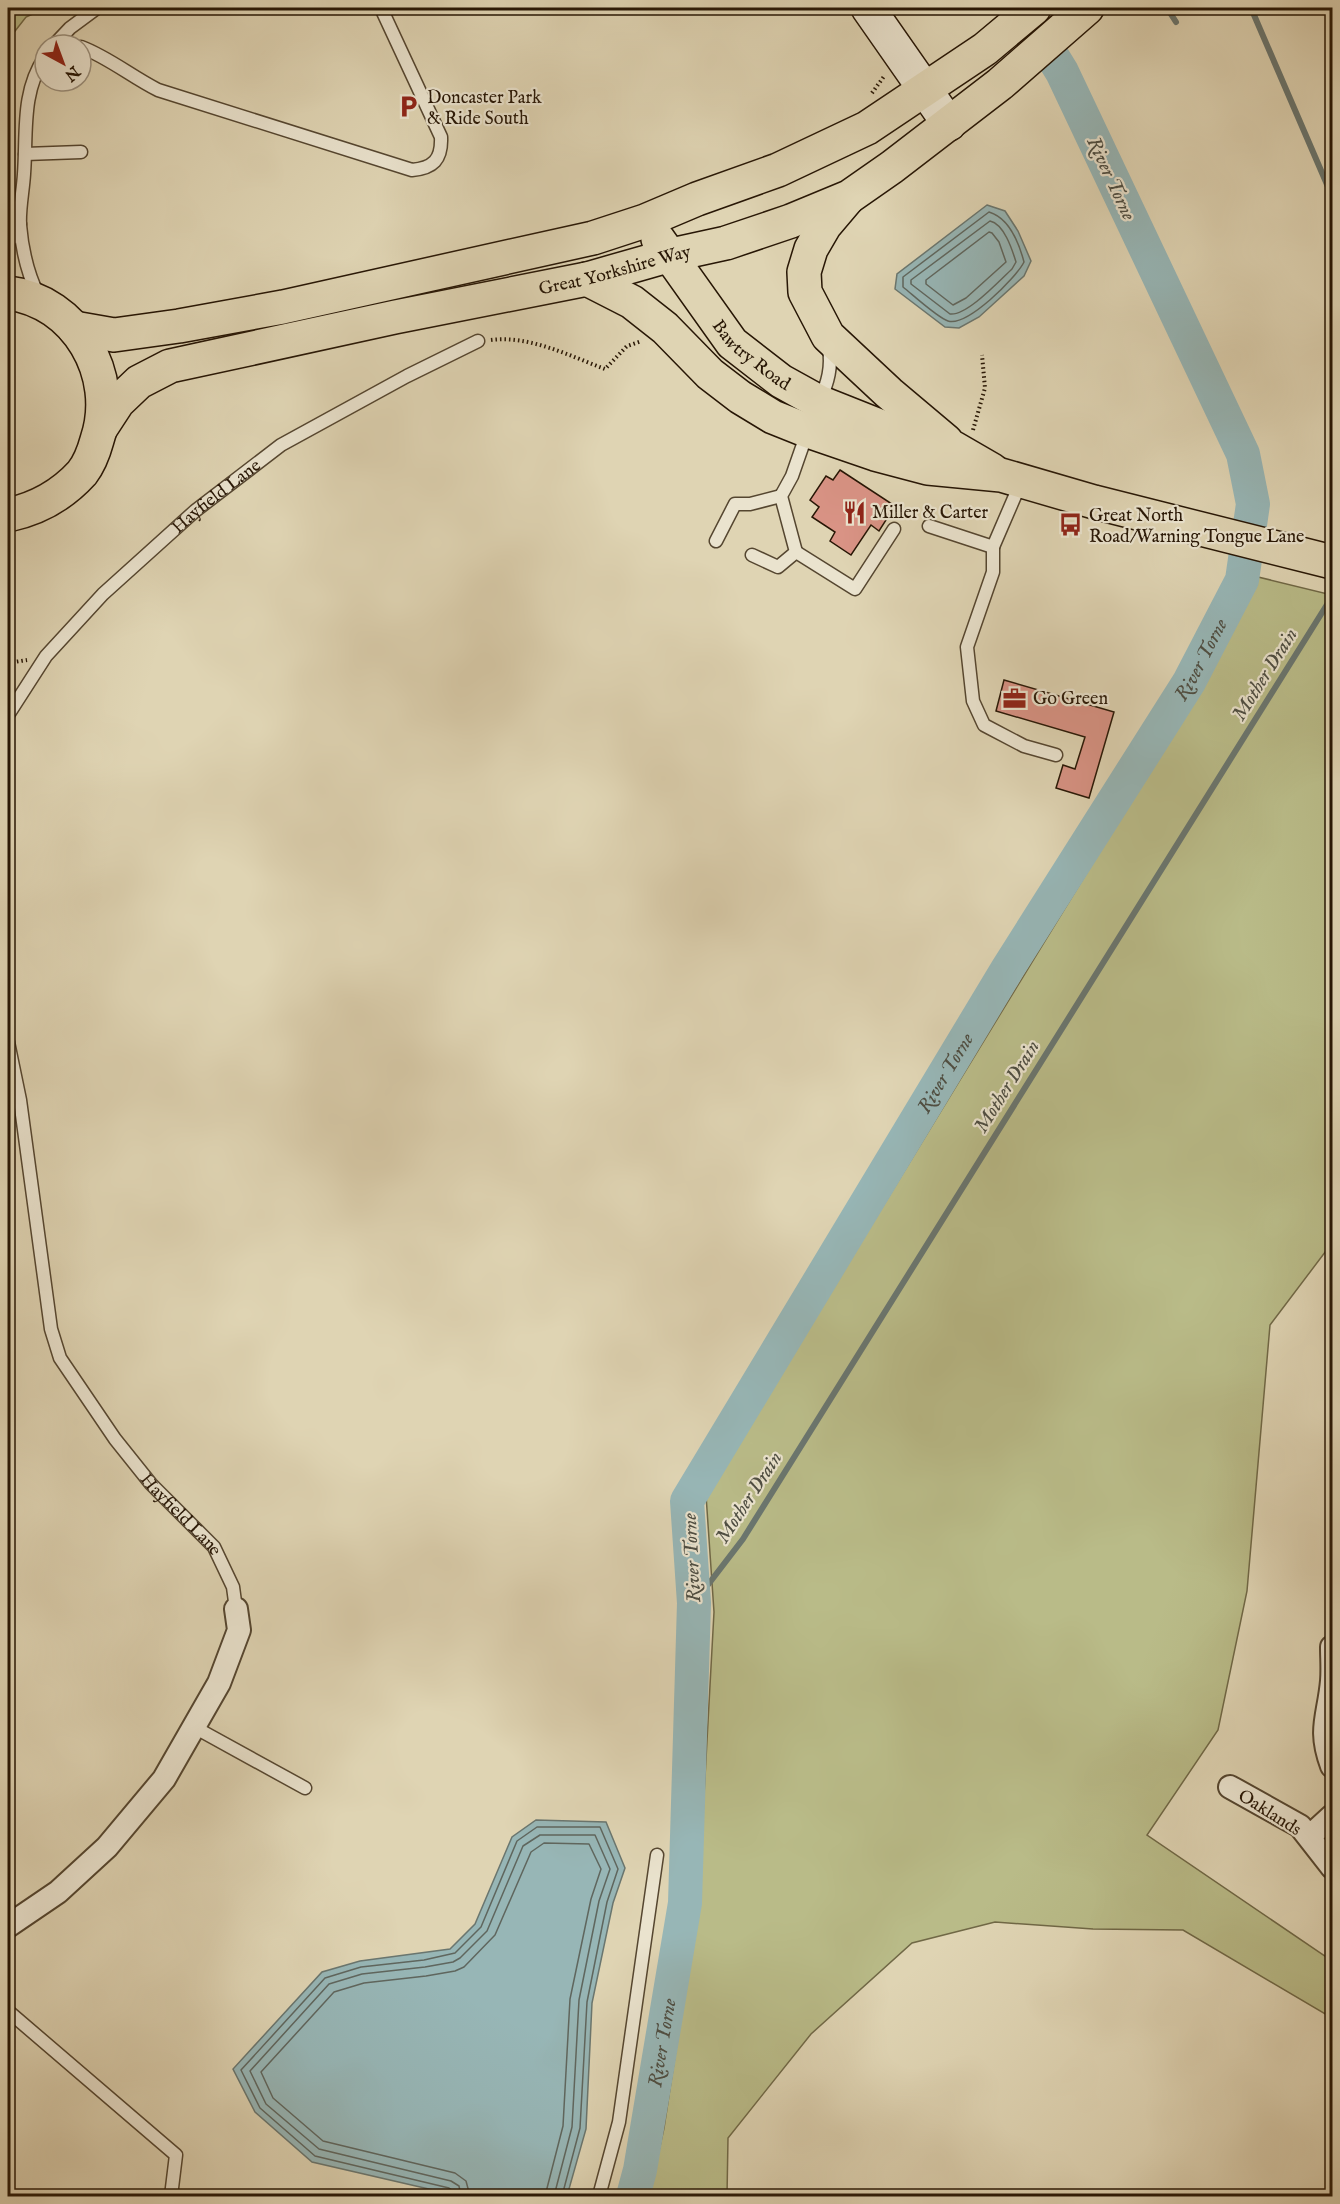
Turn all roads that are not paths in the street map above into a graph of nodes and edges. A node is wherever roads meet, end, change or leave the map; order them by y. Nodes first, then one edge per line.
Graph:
1 (97, 8) edge
2 (381, 8) edge
3 (867, 8) edge
4 (1034, 8) edge
5 (1087, 8) edge
6 (65, 33) edge
7 (93, 52) edge
8 (33, 81) edge
9 (926, 90) junction
10 (949, 124) junction
11 (81, 152) dead end
12 (26, 154) junction
13 (849, 197) junction
14 (645, 221) junction
15 (20, 224) junction
16 (8, 244) edge
17 (659, 258) junction
18 (587, 279) junction
19 (8, 293) edge
20 (42, 303) junction
21 (74, 328) junction
22 (657, 333) junction
23 (828, 336) junction
24 (478, 341) road end
25 (813, 416) junction
26 (101, 428) junction
27 (958, 451) junction
28 (1011, 478) junction
29 (781, 496) junction
30 (8, 515) edge
31 (929, 526) dead end
32 (894, 529) dead end
33 (716, 541) dead end
34 (993, 547) junction
35 (796, 552) junction
36 (752, 555) dead end
37 (1324, 560) edge
38 (8, 715) edge
39 (1056, 755) dead end
40 (8, 1042) edge
41 (236, 1609) joint
42 (1332, 1647) edge
43 (194, 1727) junction
44 (1332, 1766) edge
45 (1230, 1787) dead end
46 (305, 1788) dead end
47 (1332, 1816) edge
48 (1309, 1837) junction
49 (657, 1855) dead end
50 (1332, 1867) edge
51 (8, 1926) edge
52 (8, 2011) edge
53 (171, 2196) edge
54 (599, 2196) edge

1 - 6 lane
2 - 7 lane
3 - 9 main road
4 - 9 highway, Great Yorkshire Way
5 - 10 highway, Great Yorkshire Way
8 - 12 lane
9 - 10 main road
9 - 14 highway, Great Yorkshire Way
10 - 13 highway, Great Yorkshire Way
11 - 12 lane
12 - 15 lane
13 - 17 highway, Great Yorkshire Way
13 - 23 highway
14 - 17 highway, Bawtry Road
14 - 21 highway, Great Yorkshire Way
15 - 16 lane
15 - 20 lane
17 - 18 highway, Great Yorkshire Way
17 - 22 highway, Bawtry Road
17 - 25 highway, Bawtry Road
18 - 22 highway, Bawtry Road
18 - 26 highway, Great Yorkshire Way
19 - 20 highway
20 - 21 highway
21 - 26 highway
22 - 25 highway, Bawtry Road
23 - 25 lane
23 - 27 highway
24 - 38 lane, Hayfield Lane
25 - 27 highway, Bawtry Road
25 - 28 highway, Bawtry Road
25 - 29 lane
26 - 30 highway
27 - 28 highway, Bawtry Road
28 - 34 lane
28 - 37 highway, Bawtry Road
29 - 33 lane
29 - 35 lane
31 - 34 lane
32 - 35 lane
34 - 39 lane
35 - 36 lane
40 - 41 lane, Hayfield Lane
41 - 43 street, Hayfield Lane
42 - 44 street
43 - 46 lane
43 - 51 street, Hayfield Lane
45 - 48 street, Oaklands
47 - 48 street, Oaklands
48 - 50 street, Oaklands
49 - 54 lane
52 - 53 lane

